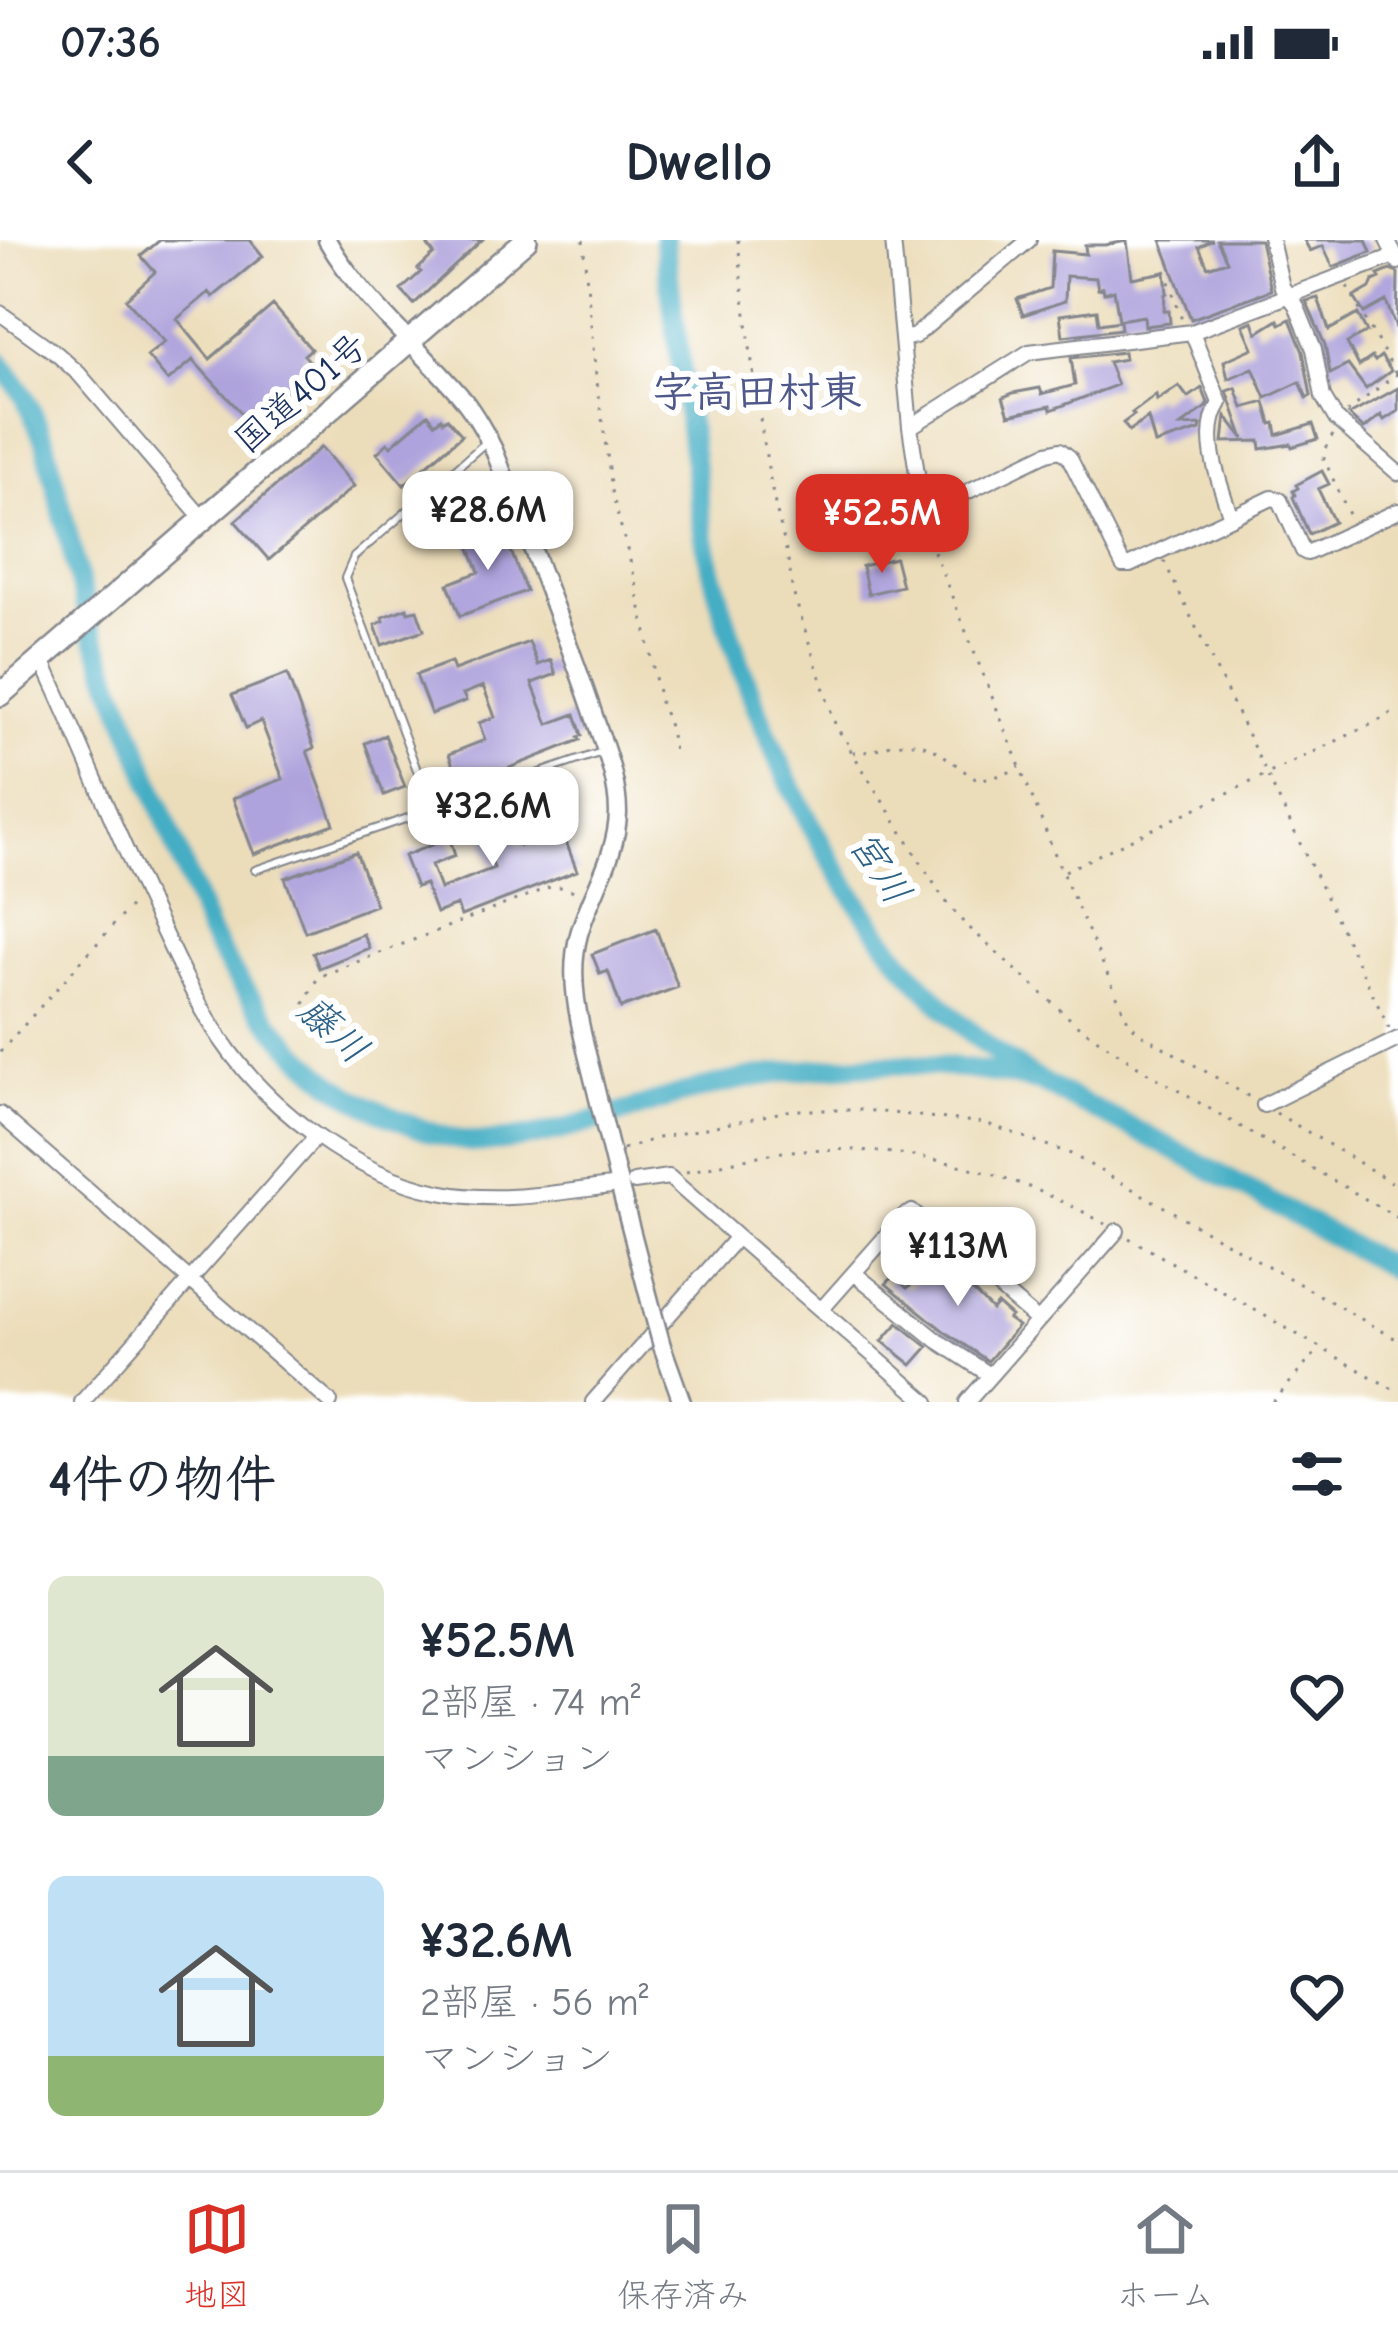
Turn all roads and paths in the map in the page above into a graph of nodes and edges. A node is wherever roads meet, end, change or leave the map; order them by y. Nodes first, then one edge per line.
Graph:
1 (327, 240) edge
2 (526, 240) edge
3 (583, 240) edge
4 (738, 240) edge
5 (893, 240) edge
6 (1029, 240) edge
7 (1270, 240) edge
8 (1388, 248) edge
9 (1165, 270) dead end
10 (1341, 276) junction
11 (1287, 296) junction
12 (0, 313) edge
13 (1189, 333) junction
14 (903, 339) junction
15 (409, 341) junction
16 (1397, 373) edge
17 (1339, 422) junction
18 (910, 427) junction
19 (489, 440) junction
20 (1397, 475) edge
21 (1398, 511) edge
22 (923, 513) junction
23 (1231, 517) junction
24 (204, 520) junction
25 (1356, 530) junction
26 (1160, 551) junction
27 (44, 658) junction
28 (0, 694) edge
29 (1398, 709) edge
30 (850, 749) junction
31 (605, 751) junction
32 (675, 758) dead end
33 (1022, 766) junction
34 (1265, 775) junction
35 (432, 809) junction
36 (255, 870) dead end
37 (1062, 872) junction
38 (144, 891) junction
39 (592, 899) junction
40 (304, 1004) dead end
41 (1397, 1040) edge
42 (0, 1052) edge
43 (1264, 1106) junction
44 (0, 1114) edge
45 (317, 1136) junction
46 (615, 1152) dead end
47 (669, 1177) junction
48 (621, 1181) junction
49 (1398, 1186) edge
50 (1398, 1218) edge
51 (1117, 1231) junction
52 (737, 1237) junction
53 (854, 1274) junction
54 (189, 1279) junction
55 (821, 1310) junction
56 (1038, 1321) junction
57 (1398, 1340) edge
58 (1320, 1348) junction
59 (990, 1376) junction
60 (1398, 1392) edge
61 (324, 1400) edge
62 (82, 1402) edge
63 (593, 1402) edge
64 (682, 1402) edge
65 (927, 1402) edge
66 (967, 1402) edge
67 (1273, 1402) edge

1 - 15 street
2 - 15 highway, 国道401号
3 - 32 path
4 - 30 path
5 - 14 street
6 - 14 street
7 - 11 street
8 - 10 street
9 - 13 path
10 - 11 street
10 - 16 path
11 - 13 street
11 - 17 street
12 - 24 street
13 - 18 street
13 - 23 street
14 - 18 street
15 - 19 street
15 - 24 highway, 国道401号
16 - 17 path
17 - 20 street
17 - 25 path
18 - 22 street
19 - 31 street
19 - 35 lane
21 - 25 street
22 - 26 street
22 - 33 path
23 - 25 street
23 - 26 street
24 - 27 highway, 国道401号
26 - 34 path
27 - 28 highway
27 - 38 street
29 - 34 path
30 - 33 path
30 - 50 path
31 - 35 lane
31 - 39 street
33 - 37 path
34 - 37 path
34 - 41 path
35 - 36 lane
37 - 43 path
38 - 42 path
38 - 45 street
39 - 40 path
39 - 48 street, bridge
41 - 43 street
43 - 49 path
44 - 54 street
45 - 48 street
45 - 54 street
46 - 57 path
47 - 48 street
47 - 51 path
47 - 52 street
48 - 64 street, bridge
51 - 56 street
51 - 58 path
52 - 55 street
52 - 63 street
53 - 55 street
53 - 56 street
53 - 59 street
54 - 61 street
54 - 62 street
55 - 65 street
56 - 59 street
58 - 60 path
58 - 67 path
59 - 66 street

